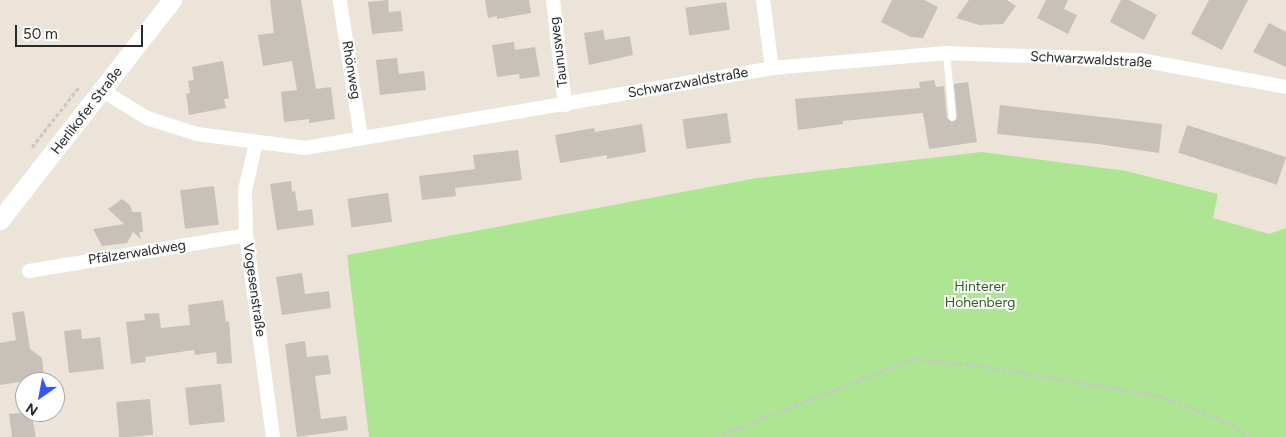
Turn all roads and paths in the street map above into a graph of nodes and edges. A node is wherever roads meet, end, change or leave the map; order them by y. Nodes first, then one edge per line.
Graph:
1 (172, 0) edge
2 (553, 0) edge
3 (763, 0) edge
4 (340, 2) dead end
5 (946, 53) junction
6 (772, 68) junction
7 (1286, 87) edge
8 (103, 91) junction
9 (565, 105) junction
10 (952, 117) dead end
11 (361, 137) junction
12 (256, 144) junction
13 (0, 220) edge
14 (246, 235) junction
15 (29, 271) dead end
16 (273, 437) edge
17 (716, 437) edge
18 (1251, 437) edge

1 - 8 main road, Herlikofer Straße
2 - 9 street, Taunusweg
3 - 6 street
4 - 11 street, Rhönweg
5 - 6 street, Schwarzwaldstraße
5 - 7 street, Schwarzwaldstraße
5 - 10 lane
6 - 9 street, Schwarzwaldstraße
8 - 12 street, Schwarzwaldstraße
8 - 13 main road, Herlikofer Straße
9 - 11 street, Schwarzwaldstraße
11 - 12 street, Schwarzwaldstraße
12 - 14 street, Vogesenstraße
14 - 15 street, Pfälzerwaldweg
14 - 16 street, Vogesenstraße
17 - 18 path

